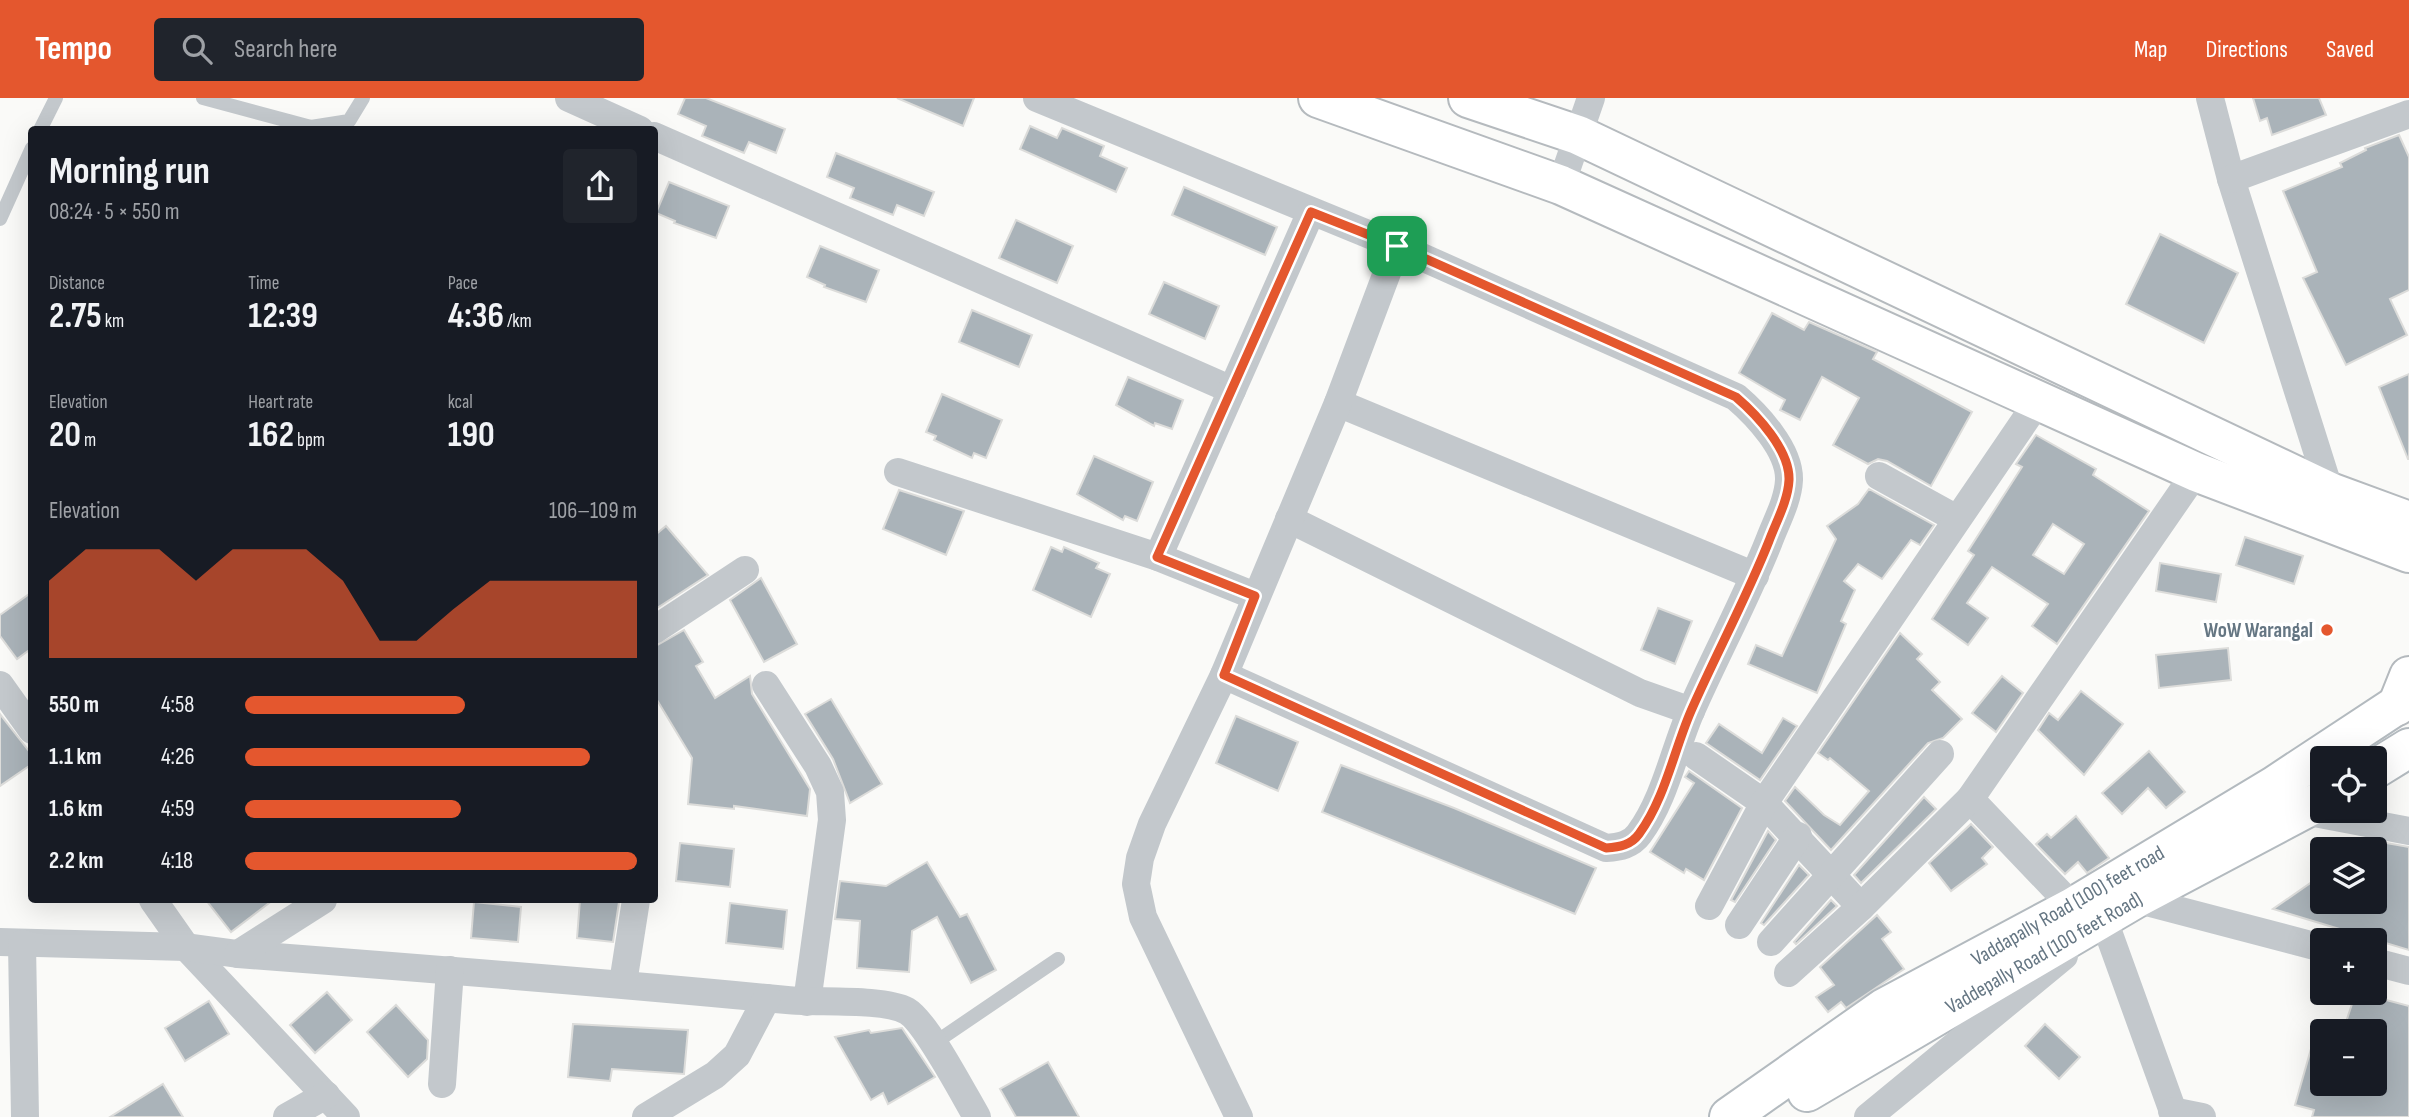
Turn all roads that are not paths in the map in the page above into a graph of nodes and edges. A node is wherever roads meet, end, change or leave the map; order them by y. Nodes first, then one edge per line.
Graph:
1 (56, 98) edge
2 (203, 98) edge
3 (363, 98) edge
4 (569, 98) edge
5 (1037, 98) edge
6 (1318, 98) edge
7 (1468, 98) edge
8 (1591, 98) edge
9 (2210, 98) edge
10 (2406, 122) edge
11 (42, 126) edge
12 (307, 126) edge
13 (317, 126) edge
14 (631, 126) edge
15 (1578, 135) junction
16 (658, 138) edge
17 (28, 157) edge
18 (2231, 179) junction
19 (1561, 185) junction
20 (1311, 212) junction
21 (0, 219) edge
22 (1397, 246) junction
23 (1232, 390) junction
24 (2039, 400) junction
25 (1338, 403) junction
26 (898, 472) dead end
27 (2196, 472) junction
28 (1878, 476) dead end
29 (2330, 492) junction
30 (1289, 519) junction
31 (1957, 519) junction
32 (2409, 521) edge
33 (2409, 552) edge
34 (1157, 557) junction
35 (745, 570) dead end
36 (1755, 576) junction
37 (1255, 596) junction
38 (658, 627) edge
39 (1224, 675) junction
40 (0, 685) edge
41 (766, 685) dead end
42 (2405, 693) edge
43 (1691, 711) junction
44 (28, 724) edge
45 (2409, 748) edge
46 (1940, 754) dead end
47 (1696, 756) dead end
48 (2387, 762) edge
49 (1970, 799) junction
50 (1764, 803) junction
51 (2310, 807) edge
52 (2379, 823) edge
53 (2409, 831) edge
54 (1798, 835) junction
55 (1831, 876) junction
56 (2135, 899) junction
57 (155, 903) edge
58 (318, 903) edge
59 (636, 903) edge
60 (1709, 906) dead end
61 (1861, 907) junction
62 (2092, 918) junction
63 (1739, 925) dead end
64 (1771, 942) dead end
65 (11, 943) edge
66 (2310, 945) edge
67 (186, 947) junction
68 (238, 954) junction
69 (1058, 959) dead end
70 (2387, 965) edge
71 (450, 970) junction
72 (2409, 971) edge
73 (1788, 973) dead end
74 (624, 983) junction
75 (767, 998) junction
76 (807, 1002) junction
77 (933, 1044) junction
78 (442, 1084) dead end
79 (326, 1095) junction
80 (2174, 1114) edge
81 (25, 1117) edge
82 (287, 1117) edge
83 (346, 1117) edge
84 (646, 1117) edge
85 (977, 1117) edge
86 (1239, 1117) edge
87 (1729, 1117) edge
88 (1772, 1117) edge
89 (1868, 1117) edge
90 (2202, 1117) edge

1 - 11 lane
2 - 12 lane
3 - 13 lane
4 - 14 street
5 - 20 street
6 - 19 main road
7 - 15 main road
8 - 15 street
9 - 18 street
10 - 18 street
15 - 19 street
15 - 29 main road
16 - 23 street
17 - 21 lane
18 - 29 street
19 - 24 main road
20 - 22 street
20 - 23 street
22 - 25 street
22 - 36 street
23 - 34 street
24 - 27 main road
24 - 31 street
25 - 30 street
25 - 36 street
26 - 34 street
27 - 33 main road
27 - 49 street
28 - 31 street
29 - 32 main road
30 - 37 street
30 - 43 street
31 - 50 street
34 - 37 street
35 - 38 street
36 - 43 street
37 - 39 street
39 - 43 street
39 - 86 street
40 - 44 street
41 - 76 street
42 - 62 main road, Vaddapally Road (100) feet road
45 - 48 main road
46 - 55 street
47 - 50 street
49 - 61 street
49 - 62 street
50 - 54 street
50 - 60 street
51 - 56 main road, Vaddepally Road (100 feet Road)
52 - 53 street
54 - 55 street
54 - 63 street
55 - 61 street
55 - 64 street
56 - 62 main road, Vaddepally Road (100 feet Road)
56 - 66 street
57 - 67 street
58 - 68 street
59 - 74 street
61 - 73 street
62 - 80 street
62 - 87 main road, Vaddapally Road (100) feet road
62 - 88 main road, Vaddepally Road (100 feet Road)
62 - 89 street
65 - 67 street
65 - 81 street
67 - 68 street
67 - 79 street
68 - 71 street
69 - 77 lane
70 - 72 street
71 - 74 street
71 - 78 street
74 - 75 street
75 - 76 street
75 - 84 street
76 - 77 street
77 - 85 street
79 - 82 street
79 - 83 street
80 - 90 street

